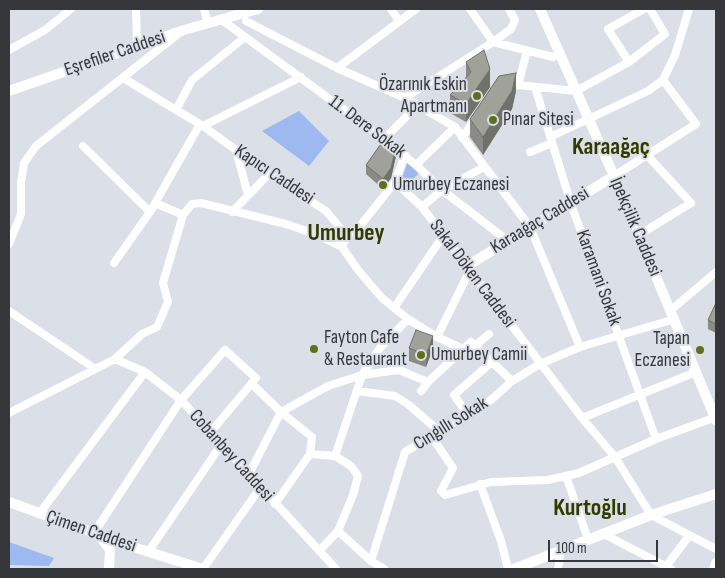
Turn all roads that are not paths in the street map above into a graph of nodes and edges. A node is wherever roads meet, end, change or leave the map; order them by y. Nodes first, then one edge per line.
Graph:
1 (71, 9) edge
2 (136, 9) edge
3 (204, 9) edge
4 (258, 9) edge
5 (392, 9) edge
6 (416, 9) edge
7 (470, 9) edge
8 (509, 9) edge
9 (540, 9) edge
10 (644, 9) edge
11 (650, 9) edge
12 (689, 9) edge
13 (222, 20) junction
14 (246, 21) dead end
15 (399, 21) junction
16 (208, 24) junction
17 (184, 30) junction
18 (245, 37) junction
19 (493, 42) junction
20 (137, 46) junction
21 (9, 50) edge
22 (527, 51) junction
23 (553, 57) dead end
24 (629, 62) junction
25 (337, 68) junction
26 (301, 77) junction
27 (123, 78) junction
28 (663, 80) junction
29 (518, 85) junction
30 (535, 87) junction
31 (496, 89) edge
32 (9, 91) edge
33 (576, 91) junction
34 (404, 98) junction
35 (418, 104) junction
36 (176, 110) junction
37 (479, 114) edge
38 (589, 120) junction
39 (201, 125) junction
40 (455, 127) junction
41 (462, 138) junction
42 (384, 139) junction
43 (551, 140) junction
44 (83, 146) dead end
45 (236, 150) junction
46 (530, 152) dead end
47 (405, 155) junction
48 (647, 155) junction
49 (416, 165) junction
50 (484, 167) junction
51 (269, 174) junction
52 (614, 176) junction
53 (395, 182) junction
54 (442, 190) junction
55 (248, 195) junction
56 (155, 203) junction
57 (571, 204) junction
58 (422, 207) junction
59 (150, 212) junction
60 (232, 212) junction
61 (183, 215) junction
62 (530, 227) junction
63 (347, 236) junction
64 (444, 236) junction
65 (637, 236) junction
66 (508, 241) junction
67 (9, 244) edge
68 (342, 247) junction
69 (114, 263) dead end
70 (468, 268) junction
71 (716, 272) edge
72 (394, 308) junction
73 (9, 310) edge
74 (673, 315) junction
75 (408, 319) junction
76 (489, 334) dead end
77 (619, 336) junction
78 (437, 337) junction
79 (476, 345) junction
80 (580, 347) junction
81 (463, 350) junction
82 (115, 359) junction
83 (493, 361) junction
84 (540, 364) junction
85 (94, 368) junction
86 (146, 372) junction
87 (696, 372) junction
88 (362, 375) junction
89 (512, 380) junction
90 (428, 382) junction
91 (252, 384) junction
92 (422, 391) dead end
93 (357, 392) junction
94 (639, 394) junction
95 (182, 400) junction
96 (281, 412) junction
97 (9, 413) edge
98 (468, 415) junction
99 (582, 418) junction
100 (716, 418) edge
101 (440, 432) junction
102 (210, 433) junction
103 (432, 436) junction
104 (656, 439) junction
105 (221, 445) junction
106 (310, 454) junction
107 (335, 456) junction
108 (616, 457) junction
109 (248, 476) junction
110 (566, 476) junction
111 (480, 484) junction
112 (260, 488) junction
113 (716, 494) edge
114 (9, 502) edge
115 (275, 504) junction
116 (39, 514) junction
117 (651, 515) junction
118 (338, 531) junction
119 (602, 533) junction
120 (97, 534) junction
121 (689, 536) junction
122 (588, 539) junction
123 (130, 546) junction
124 (716, 549) edge
125 (561, 550) junction
126 (149, 551) junction
127 (319, 551) junction
128 (371, 561) junction
129 (716, 563) edge
130 (110, 565) edge
131 (667, 568) edge
132 (203, 569) edge
133 (336, 569) edge
134 (384, 569) edge
135 (508, 569) edge
136 (514, 569) edge
137 (558, 569) edge
138 (714, 569) edge

1 - 21 street
2 - 20 street
3 - 16 street
4 - 13 main road, Eşrefiler Caddesi
5 - 15 street
6 - 15 street
7 - 19 street
8 - 19 street
9 - 33 main road, İpekçilik Caddesi
10 - 24 street
11 - 24 street
12 - 28 street
13 - 16 main road, Eşrefiler Caddesi
13 - 18 street, 11. Dere Sokak
14 - 25 street
15 - 25 street
16 - 17 main road, Eşrefiler Caddesi
17 - 20 main road, Eşrefiler Caddesi
17 - 27 street
18 - 26 street, 11. Dere Sokak
18 - 36 street
19 - 22 street
19 - 34 street
20 - 32 main road, Eşrefiler Caddesi
22 - 23 street
22 - 29 street
24 - 33 street
25 - 34 street
26 - 39 street
26 - 42 street, 11. Dere Sokak
27 - 36 street, Kapıcı Caddesi
27 - 67 street
28 - 38 street
28 - 48 street
29 - 30 street
29 - 31 street
30 - 33 street
30 - 43 street, Karamani Sokak
33 - 38 main road, İpekçilik Caddesi
34 - 35 street
35 - 40 street
35 - 42 street
36 - 39 street, Kapıcı Caddesi
37 - 41 street
38 - 43 street
38 - 52 main road, İpekçilik Caddesi
39 - 45 street, Kapıcı Caddesi
39 - 56 street
40 - 41 street
40 - 49 street
41 - 50 street
42 - 47 street, 11. Dere Sokak
43 - 46 street
43 - 57 street, Karamani Sokak
44 - 59 street
45 - 51 street, Kapıcı Caddesi
45 - 55 street
47 - 49 street, 11. Dere Sokak
47 - 53 street
48 - 52 street
48 - 65 street
49 - 54 street, 11. Dere Sokak
50 - 54 street
50 - 62 street
51 - 55 street
51 - 63 street, Kapıcı Caddesi
52 - 57 main road, Karaağaç Caddesi
52 - 65 main road, İpekçilik Caddesi
53 - 58 street, Sakal Döken Caddesi
53 - 63 street
54 - 58 street
54 - 66 street, 11. Dere Sokak
55 - 60 street
56 - 59 street
56 - 61 street
57 - 62 main road, Karaağaç Caddesi
57 - 77 street, Karamani Sokak
58 - 64 street, Sakal Döken Caddesi
59 - 69 street
60 - 61 street
60 - 68 street
61 - 82 street
62 - 66 main road, Karaağaç Caddesi
62 - 80 street
63 - 68 street
64 - 70 street, Sakal Döken Caddesi
64 - 72 street
65 - 74 main road, İpekçilik Caddesi
66 - 70 main road, Karaağaç Caddesi
68 - 72 street
70 - 78 street
70 - 84 street, Sakal Döken Caddesi
71 - 74 street
72 - 75 street
73 - 85 street
74 - 77 street, Cıngıllı Sokak
74 - 87 main road, İpekçilik Caddesi
75 - 78 street
75 - 88 street
76 - 79 street
77 - 80 street, Cıngıllı Sokak
77 - 94 street, Karamani Sokak
78 - 81 street
79 - 81 street
79 - 83 street
80 - 84 street, Cıngıllı Sokak
81 - 90 street
82 - 85 street
82 - 86 street, Cobanbey Caddesi
83 - 89 street
83 - 98 street
84 - 89 street, Cıngıllı Sokak
84 - 99 street, Sakal Döken Caddesi
85 - 97 street
86 - 95 street, Cobanbey Caddesi
86 - 116 street
87 - 94 street
87 - 100 main road, İpekçilik Caddesi
88 - 90 street
88 - 93 street
88 - 96 street
89 - 98 street, Cıngıllı Sokak
90 - 92 street
91 - 95 street
91 - 96 street
91 - 102 street
93 - 101 street
93 - 107 street
94 - 99 street
94 - 104 street, Karamani Sokak
95 - 102 street, Cobanbey Caddesi
95 - 120 street
96 - 106 street
96 - 109 street
98 - 101 street, Cıngıllı Sokak
99 - 108 street, Sakal Döken Caddesi
100 - 104 street
101 - 103 street, Cıngıllı Sokak
102 - 105 street, Cobanbey Caddesi
103 - 111 street
103 - 128 street, Cıngıllı Sokak
104 - 108 street
105 - 109 street, Cobanbey Caddesi
105 - 126 street
106 - 107 street
106 - 115 street
107 - 118 street
108 - 110 street
108 - 117 street, Sakal Döken Caddesi
109 - 112 street, Cobanbey Caddesi
110 - 111 street
110 - 122 street
111 - 135 street
112 - 115 street, Cobanbey Caddesi
112 - 132 street
113 - 117 main road
114 - 116 main road, Çimen Caddesi
115 - 127 street, Cobanbey Caddesi
116 - 120 main road, Çimen Caddesi
117 - 119 main road
117 - 121 street
118 - 127 street
118 - 128 street
119 - 122 main road
119 - 131 street
120 - 123 main road, Çimen Caddesi
120 - 130 main road
121 - 124 street
121 - 131 street
122 - 125 main road
123 - 126 main road, Çimen Caddesi
123 - 130 main road
125 - 136 main road
125 - 137 street
126 - 132 main road, Çimen Caddesi
127 - 133 street, Cobanbey Caddesi
128 - 134 street
129 - 138 main road

